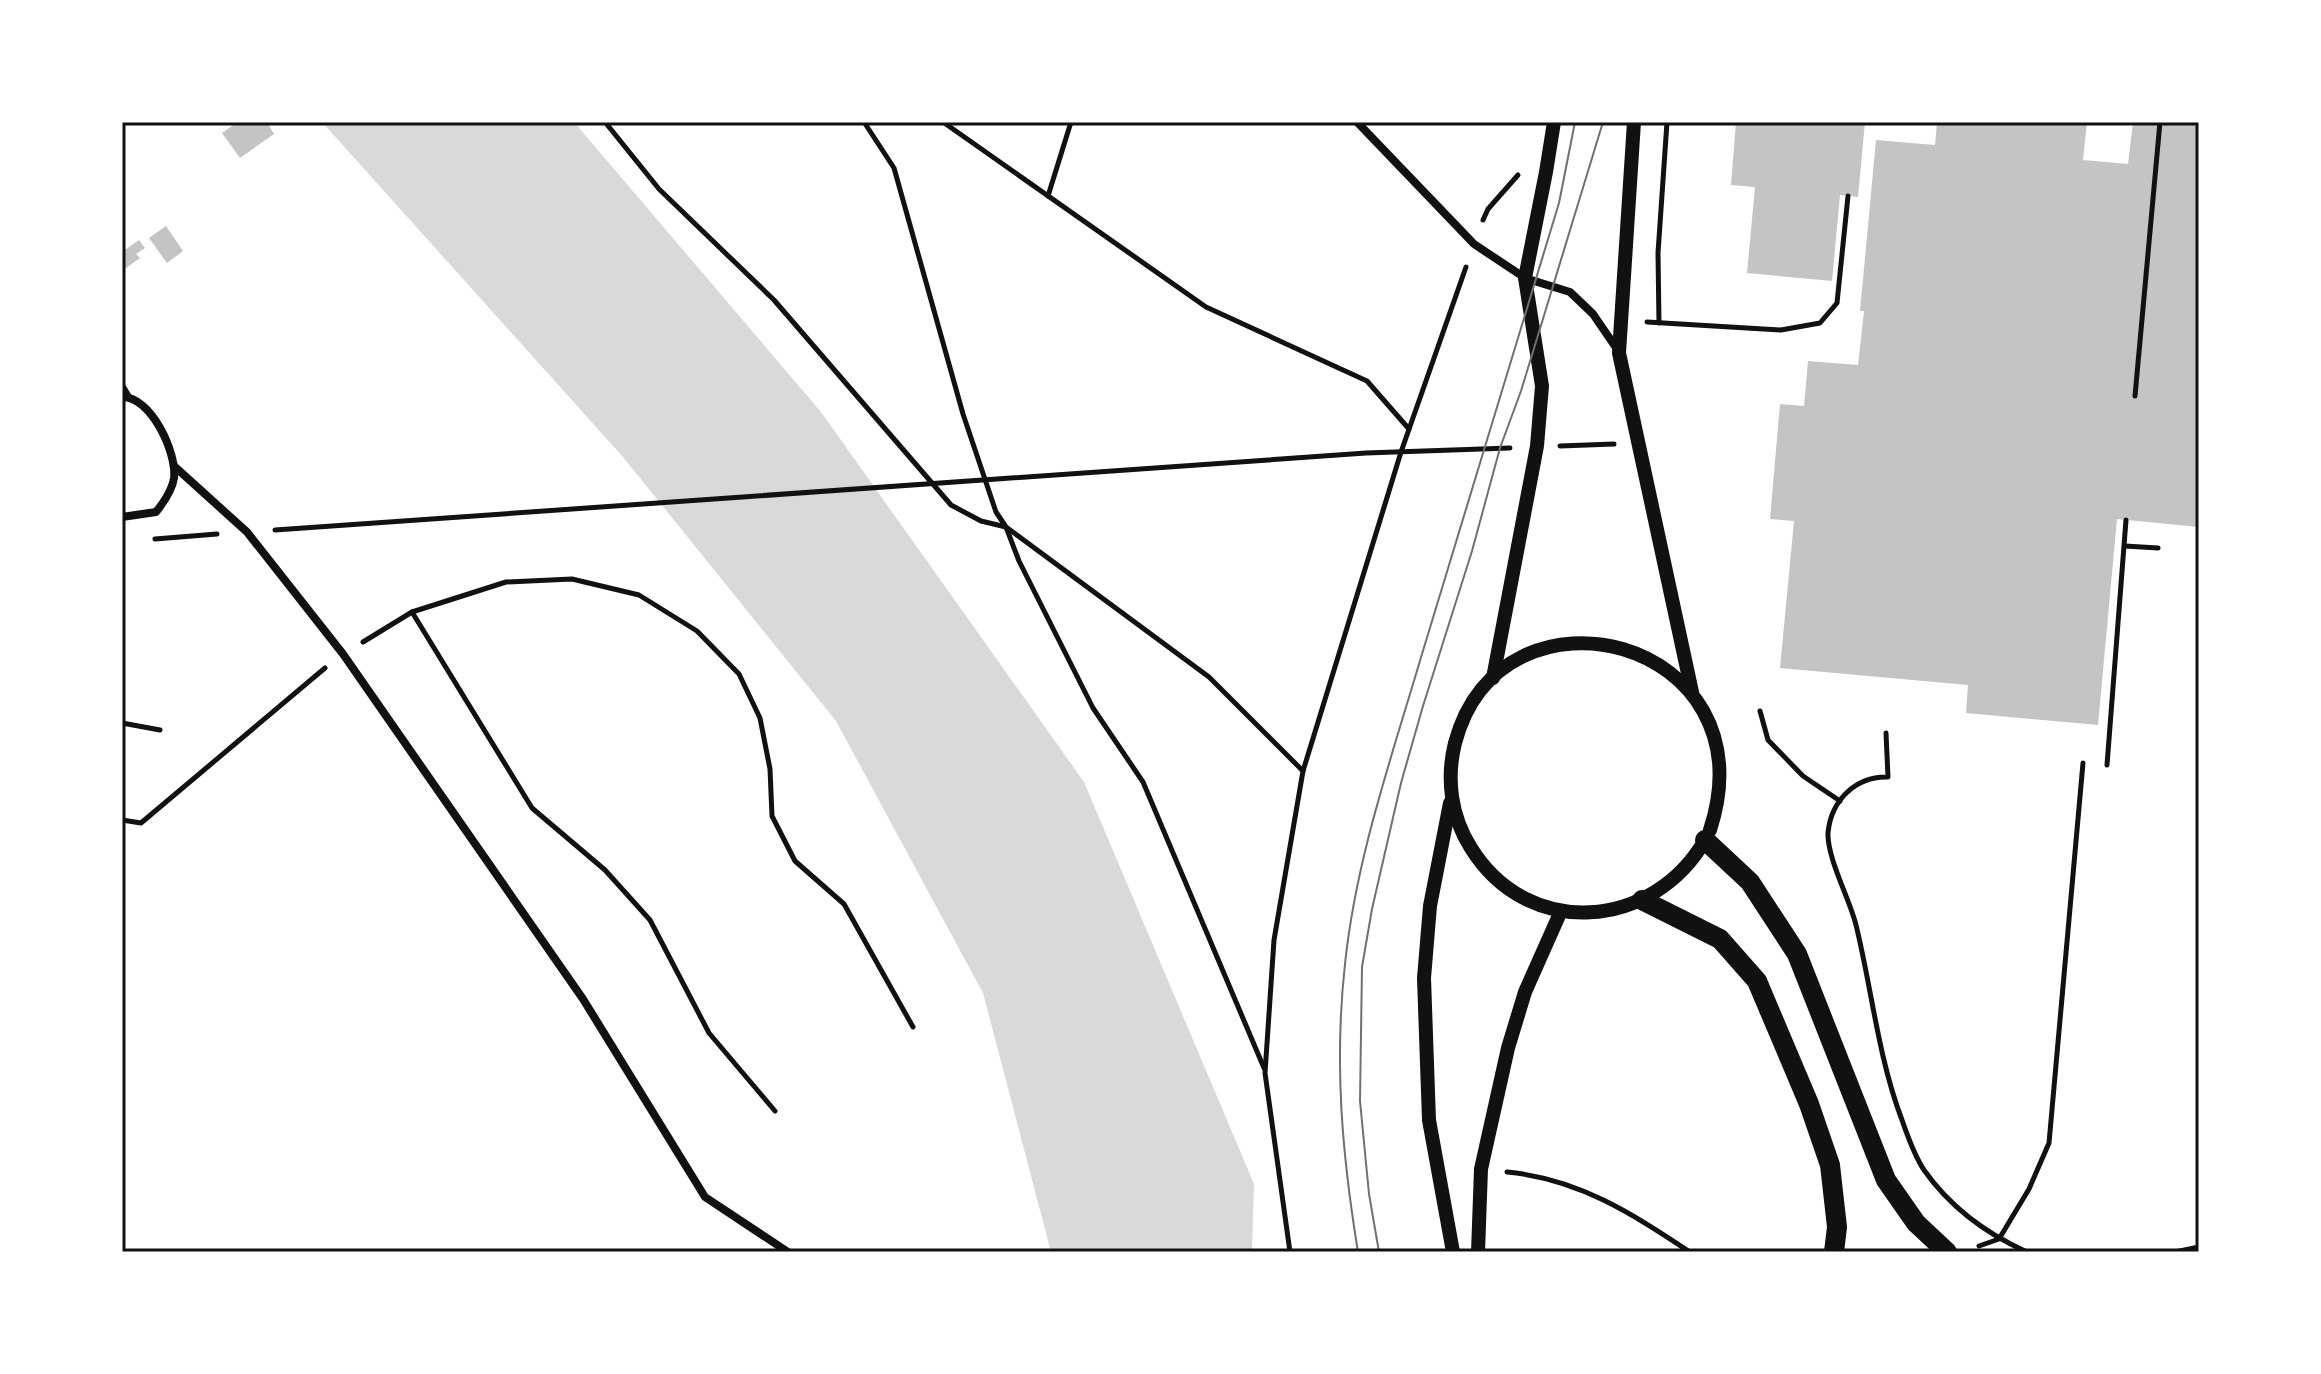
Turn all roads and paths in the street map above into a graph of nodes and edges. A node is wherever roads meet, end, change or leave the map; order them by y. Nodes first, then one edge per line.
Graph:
1 (605, 122) edge
2 (864, 122) edge
3 (943, 122) edge
4 (1071, 122) edge
5 (1357, 122) edge
6 (1554, 122) edge
7 (1634, 122) edge
8 (1667, 122) edge
9 (2160, 122) edge
10 (1526, 165) dead end
11 (1048, 196) junction
12 (1848, 196) dead end
13 (1488, 209) dead end
14 (1474, 244) junction
15 (1525, 278) junction
16 (1621, 320) junction
17 (1659, 323) junction
18 (1619, 353) junction
19 (122, 387) edge
20 (2135, 396) dead end
21 (125, 397) edge
22 (1409, 429) junction
23 (1639, 443) junction
24 (1537, 446) junction
25 (1401, 452) junction
26 (174, 466) junction
27 (122, 517) edge
28 (2126, 520) dead end
29 (1006, 527) junction
30 (247, 532) junction
31 (147, 539) dead end
32 (2125, 546) junction
33 (2158, 548) dead end
34 (412, 612) junction
35 (343, 654) junction
36 (1493, 678) junction
37 (1693, 696) junction
38 (1760, 711) dead end
39 (122, 723) edge
40 (160, 730) dead end
41 (1886, 733) dead end
42 (2083, 763) dead end
43 (2107, 765) dead end
44 (1303, 771) junction
45 (1452, 794) junction
46 (1840, 801) junction
47 (122, 820) edge
48 (1708, 835) junction
49 (1642, 900) junction
50 (1561, 911) junction
51 (913, 1027) dead end
52 (1265, 1073) junction
53 (775, 1111) dead end
54 (1481, 1169) junction
55 (1999, 1239) junction
56 (1979, 1246) dead end
57 (2199, 1247) edge
58 (788, 1252) edge
59 (1290, 1252) edge
60 (1453, 1252) edge
61 (1478, 1252) edge
62 (1690, 1252) edge
63 (1834, 1252) edge
64 (1947, 1252) edge
65 (2027, 1252) edge
66 (2175, 1252) edge

1 - 29 path
2 - 29 path
3 - 11 path
4 - 11 path
5 - 14 street
6 - 15 street
7 - 16 street
8 - 17 path
9 - 20 path
10 - 13 path
11 - 22 path
12 - 17 path
14 - 15 street
14 - 22 path
15 - 18 street
15 - 24 street
16 - 17 path
16 - 18 street
18 - 23 street
19 - 21 street
21 - 26 street
22 - 25 path
23 - 24 path
23 - 37 street
24 - 25 path
24 - 36 street
25 - 30 path
25 - 44 path
26 - 27 street
26 - 30 street
28 - 32 path
29 - 44 path
29 - 52 path
30 - 31 path
30 - 35 street
32 - 33 path
32 - 43 path
34 - 35 path
34 - 51 path
34 - 53 path
35 - 47 path
35 - 58 street
36 - 37 street
36 - 45 street
37 - 48 street
38 - 46 path
39 - 40 path
41 - 46 path
42 - 55 path
44 - 52 path
45 - 50 street
45 - 60 street
46 - 55 path
48 - 49 street
48 - 64 main road
49 - 50 street
49 - 63 main road
50 - 54 street
52 - 59 path
54 - 61 street
54 - 62 path
55 - 56 path
55 - 65 path
57 - 66 path

